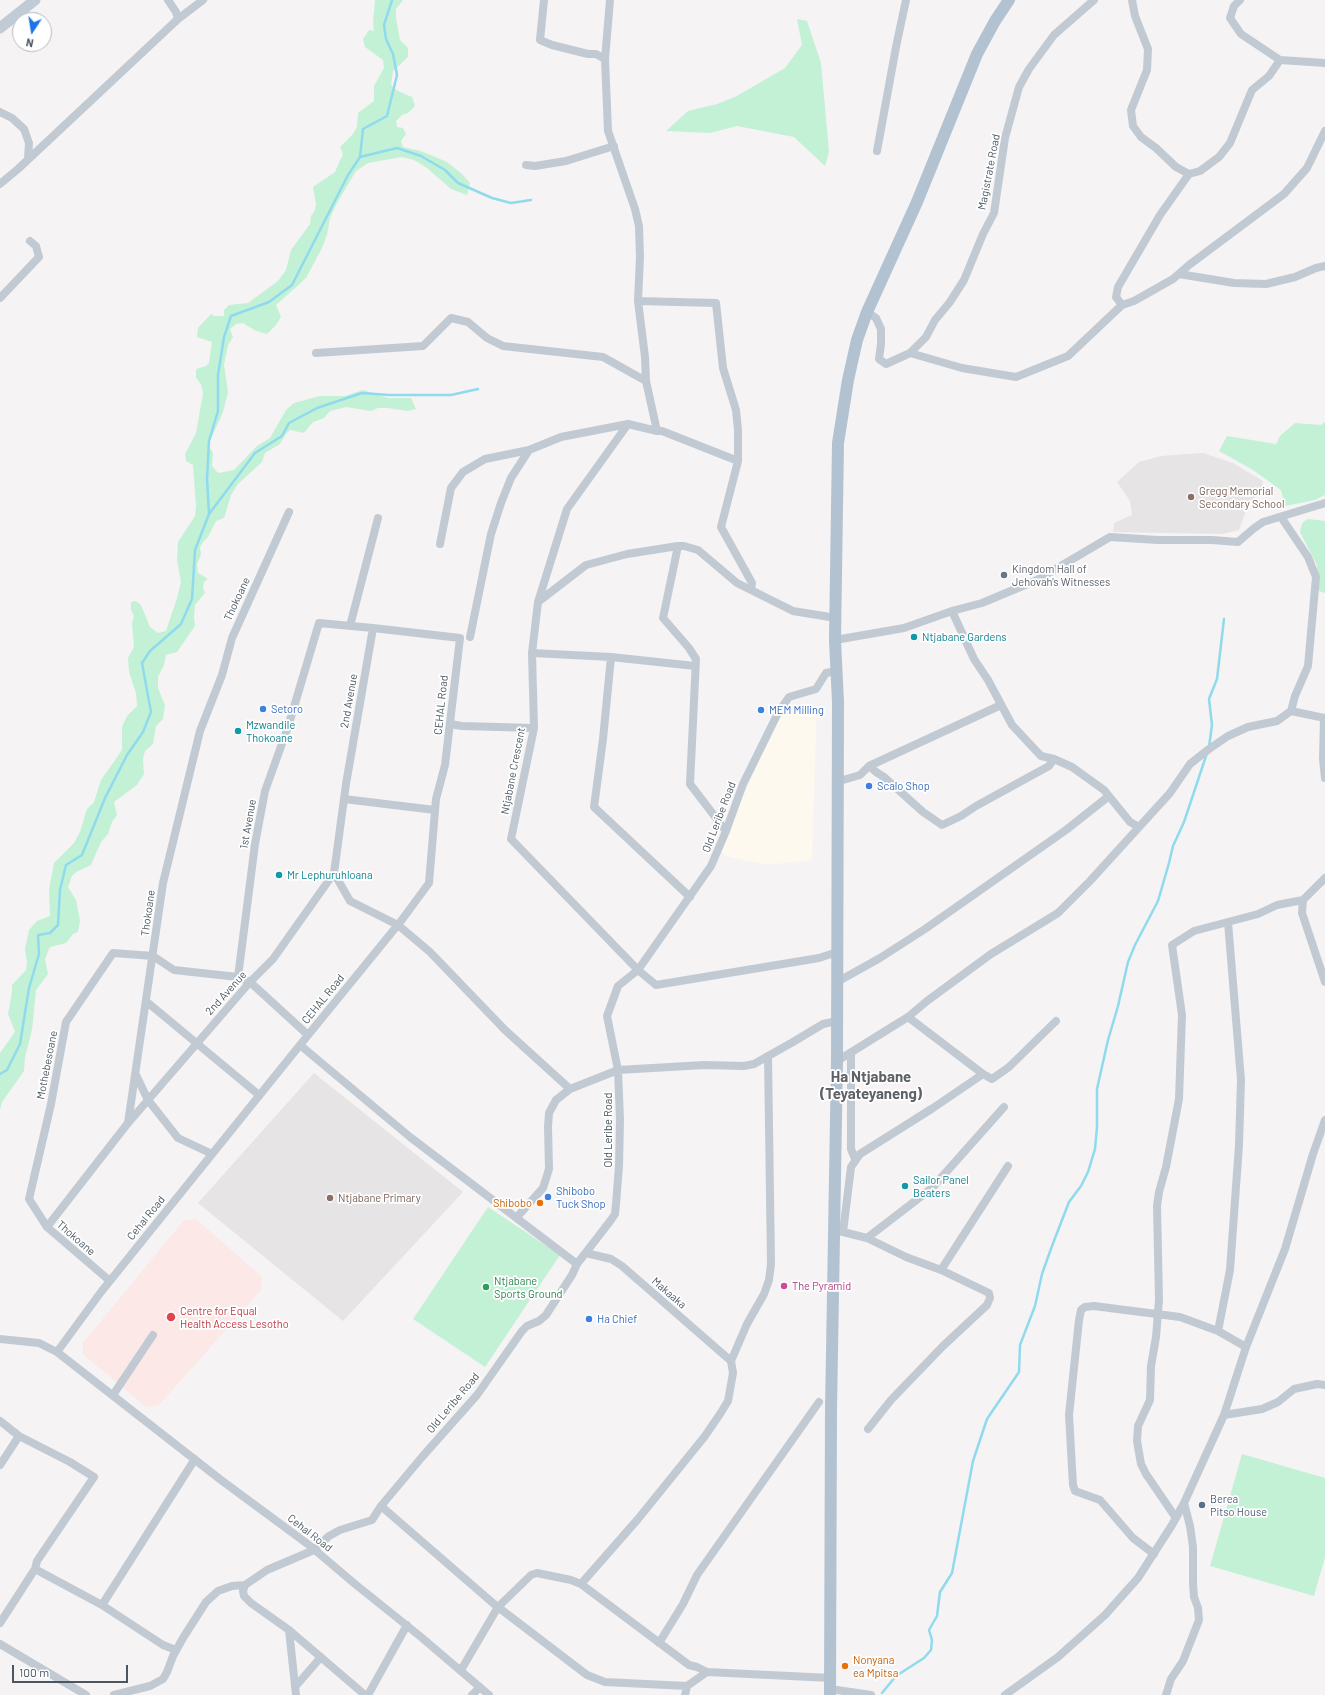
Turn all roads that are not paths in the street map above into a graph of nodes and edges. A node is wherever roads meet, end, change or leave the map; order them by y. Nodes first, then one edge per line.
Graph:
1 (35, 0) edge
2 (168, 0) edge
3 (203, 0) edge
4 (544, 0) edge
5 (610, 0) edge
6 (906, 0) edge
7 (1009, 0) edge
8 (1094, 0) edge
9 (1132, 0) edge
10 (1240, 0) edge
11 (178, 19) junction
12 (0, 28) edge
13 (604, 59) junction
14 (1280, 60) junction
15 (1325, 63) edge
16 (0, 112) edge
17 (1324, 134) edge
18 (614, 146) junction
19 (877, 151) dead end
20 (28, 158) junction
21 (526, 164) dead end
22 (1188, 174) junction
23 (0, 184) edge
24 (30, 241) dead end
25 (1325, 266) edge
26 (1179, 274) junction
27 (0, 298) edge
28 (638, 301) junction
29 (1122, 305) junction
30 (867, 312) junction
31 (316, 353) dead end
32 (910, 353) junction
33 (646, 381) junction
34 (628, 424) junction
35 (657, 431) junction
36 (529, 450) junction
37 (738, 461) junction
38 (1325, 503) edge
39 (290, 512) dead end
40 (1281, 517) junction
41 (378, 518) dead end
42 (440, 544) dead end
43 (678, 546) junction
44 (751, 590) junction
45 (538, 602) junction
46 (952, 611) junction
47 (836, 618) junction
48 (350, 626) junction
49 (372, 628) junction
50 (470, 637) dead end
51 (460, 638) joint
52 (836, 640) junction
53 (532, 654) junction
54 (611, 658) junction
55 (695, 666) junction
56 (836, 671) junction
57 (1001, 705) junction
58 (1291, 711) junction
59 (1324, 718) edge
60 (450, 724) junction
61 (534, 728) junction
62 (1054, 759) junction
63 (869, 766) junction
64 (1325, 778) edge
65 (837, 780) junction
66 (1109, 796) junction
67 (344, 799) junction
68 (435, 810) junction
69 (1139, 827) junction
70 (726, 832) junction
71 (334, 873) junction
72 (1325, 878) edge
73 (690, 898) junction
74 (1303, 900) junction
75 (1228, 922) junction
76 (398, 925) junction
77 (837, 952) junction
78 (153, 956) junction
79 (638, 970) junction
80 (238, 977) junction
81 (250, 982) junction
82 (837, 982) junction
83 (1325, 982) edge
84 (146, 1002) junction
85 (908, 1017) junction
86 (837, 1021) junction
87 (1056, 1021) dead end
88 (308, 1035) junction
89 (196, 1043) junction
90 (300, 1045) junction
91 (851, 1053) junction
92 (768, 1056) junction
93 (837, 1061) junction
94 (618, 1070) junction
95 (136, 1074) junction
96 (983, 1074) junction
97 (570, 1089) junction
98 (259, 1095) junction
99 (148, 1100) junction
100 (1004, 1108) dead end
101 (1325, 1120) edge
102 (128, 1123) junction
103 (212, 1154) junction
104 (855, 1159) junction
105 (1008, 1166) dead end
106 (517, 1217) junction
107 (47, 1227) junction
108 (839, 1231) junction
109 (867, 1238) junction
110 (586, 1253) junction
111 (577, 1264) junction
112 (941, 1270) junction
113 (110, 1281) junction
114 (1158, 1314) junction
115 (1218, 1330) junction
116 (153, 1335) dead end
117 (0, 1339) edge
118 (1246, 1347) junction
119 (57, 1352) junction
120 (732, 1361) junction
121 (1325, 1385) edge
122 (113, 1395) junction
123 (819, 1402) dead end
124 (1224, 1415) junction
125 (0, 1422) edge
126 (868, 1429) dead end
127 (19, 1436) junction
128 (195, 1459) junction
129 (0, 1465) edge
130 (1184, 1503) junction
131 (381, 1506) junction
132 (1176, 1518) junction
133 (314, 1550) junction
134 (1154, 1554) junction
135 (36, 1569) junction
136 (581, 1584) junction
137 (245, 1585) junction
138 (102, 1606) junction
139 (498, 1607) junction
140 (0, 1623) edge
141 (407, 1625) junction
142 (289, 1630) junction
143 (659, 1643) junction
144 (0, 1644) edge
145 (176, 1650) junction
146 (321, 1657) junction
147 (461, 1670) junction
148 (707, 1672) junction
149 (687, 1686) junction
150 (480, 1687) junction
151 (830, 1687) edge
152 (295, 1691) edge
153 (86, 1695) edge
154 (114, 1695) edge
155 (366, 1695) edge
156 (472, 1695) edge
157 (489, 1695) edge
158 (685, 1695) edge
159 (871, 1695) edge
160 (1005, 1695) edge
161 (1166, 1695) edge

1 - 12 main road
2 - 11 street
3 - 11 street
4 - 13 street
5 - 13 street
6 - 19 street
7 - 30 main road
8 - 32 street, Magistrate Road
9 - 22 street
10 - 14 street
11 - 20 street
13 - 18 street
14 - 15 street
14 - 22 street
16 - 20 street
17 - 26 street
18 - 21 street
18 - 28 street
20 - 23 street
22 - 29 street
24 - 27 street
25 - 26 street
26 - 29 street
28 - 33 street
28 - 37 street
29 - 32 street
30 - 32 street
30 - 47 main road
31 - 33 street
33 - 35 street
34 - 35 street
34 - 36 street
34 - 45 street, Ntjabane Crescent
35 - 37 street
36 - 42 street
36 - 50 street
37 - 44 street
38 - 40 street
39 - 78 street, Thokoane
40 - 46 street
40 - 58 street
41 - 48 street
43 - 44 street
43 - 45 street
43 - 55 street
44 - 47 street
45 - 53 street, Ntjabane Crescent
46 - 52 street
46 - 57 street
47 - 52 main road
48 - 49 street, 1st Avenue
48 - 80 street, 1st Avenue
49 - 51 street, 1st Avenue
49 - 67 street, 2nd Avenue
51 - 60 street, CEHAL Road
52 - 56 main road
53 - 54 street
53 - 61 street, Ntjabane Crescent
54 - 55 street
54 - 73 street
55 - 70 street
56 - 65 main road
56 - 70 street, Old Leribe Road
57 - 62 street
57 - 63 street
58 - 59 street
58 - 69 street
59 - 64 street
60 - 61 street
60 - 68 street, CEHAL Road
61 - 79 street, Ntjabane Crescent
62 - 63 street
62 - 66 street
63 - 65 street
65 - 77 main road
66 - 69 street
66 - 82 street
67 - 68 street
67 - 71 street, 2nd Avenue
68 - 76 street, CEHAL Road
69 - 85 street
70 - 73 street, Old Leribe Road
71 - 76 street
71 - 81 street, 2nd Avenue
72 - 74 street
73 - 79 street, Old Leribe Road
74 - 75 street
74 - 83 street
75 - 114 street
75 - 115 street
76 - 88 street, CEHAL Road
76 - 97 street
77 - 79 street, Ntjabane Crescent
77 - 82 main road
78 - 80 street
78 - 84 street, Thokoane
78 - 107 street, Mothebesoane
79 - 94 street, Old Leribe Road
80 - 81 street
81 - 88 street
81 - 89 street, 2nd Avenue
82 - 86 main road
84 - 89 street
84 - 95 street, Thokoane
85 - 91 street
85 - 96 street
86 - 92 street
86 - 93 main road
87 - 96 street
88 - 90 street, CEHAL Road
89 - 98 street
89 - 99 street, 2nd Avenue
90 - 98 street, Cehal Road
90 - 106 street
91 - 93 street
91 - 104 street
92 - 94 street
92 - 120 street
93 - 108 main road
94 - 97 street
94 - 110 street, Old Leribe Road
95 - 99 street
95 - 102 street, Thokoane
96 - 104 street
97 - 106 street
98 - 103 street, Cehal Road
99 - 102 street, 2nd Avenue
99 - 103 street
100 - 109 street
101 - 118 street
102 - 107 street, Thokoane
103 - 113 street, Cehal Road
104 - 108 street
105 - 112 street
106 - 111 street
107 - 113 street, Thokoane
108 - 109 street
108 - 151 main road
109 - 112 street
110 - 111 street, Old Leribe Road
110 - 120 street, Makaaka
111 - 131 street, Old Leribe Road
112 - 126 street
113 - 119 street, Cehal Road
114 - 115 street
114 - 132 street
114 - 134 street
115 - 118 street
116 - 122 street
117 - 119 street
118 - 124 street
119 - 122 street, Cehal Road
120 - 136 street
121 - 124 street
122 - 128 street, Cehal Road
123 - 143 street
124 - 130 street
125 - 127 street
127 - 129 street
127 - 135 street
128 - 133 street, Cehal Road
128 - 138 street
130 - 132 street
130 - 161 street
131 - 133 street, Old Leribe Road
131 - 139 street
132 - 134 street
133 - 137 street
133 - 141 street, Cehal Road
134 - 160 street
135 - 138 street
135 - 140 street
136 - 139 street
136 - 143 street
137 - 142 street
137 - 145 street
138 - 145 street
139 - 147 street
139 - 149 street
141 - 147 street, Cehal Road
141 - 155 street
142 - 146 street
142 - 152 street
143 - 148 street
144 - 153 street
145 - 154 street
146 - 152 street
146 - 155 street
147 - 150 street, Cehal Road
148 - 149 street
148 - 151 street
149 - 158 street
150 - 156 street
150 - 157 street, Cehal Road
151 - 159 street

